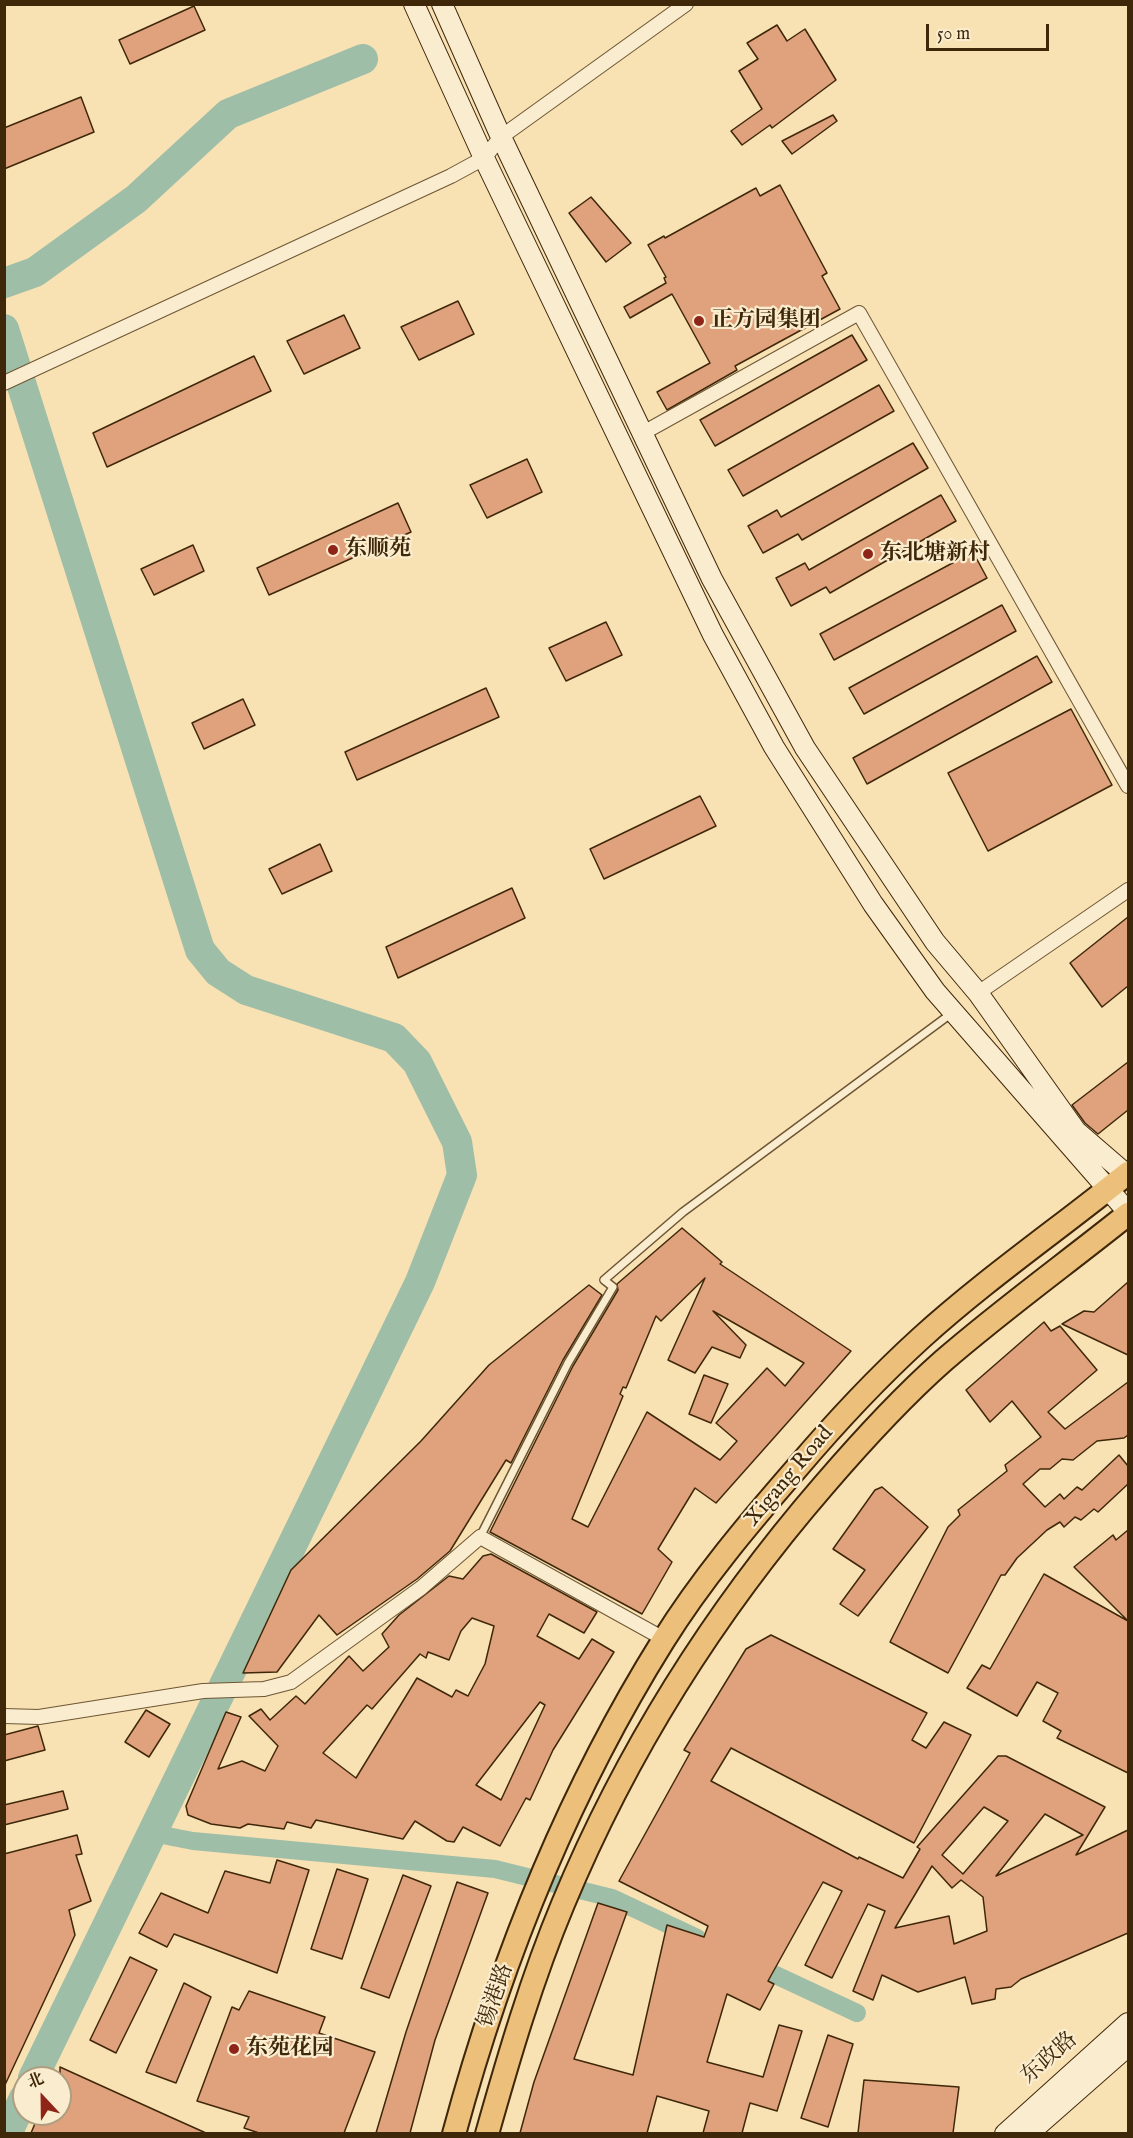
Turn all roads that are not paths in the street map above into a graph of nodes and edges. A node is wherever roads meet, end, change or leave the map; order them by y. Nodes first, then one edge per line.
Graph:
1 (414, 4) edge
2 (442, 4) edge
3 (686, 4) edge
4 (501, 137) junction
5 (484, 158) junction
6 (4, 383) edge
7 (643, 433) junction
8 (1128, 786) edge
9 (1128, 890) edge
10 (978, 993) junction
11 (953, 1012) junction
12 (1128, 1175) edge
13 (1108, 1190) junction
14 (1128, 1213) edge
15 (480, 1537) junction
16 (664, 1639) junction
17 (4, 1716) edge
18 (547, 1862) joint
19 (576, 1874) joint
20 (1128, 2023) edge
21 (1128, 2046) edge
22 (454, 2133) edge
23 (487, 2133) edge
24 (1005, 2133) edge
25 (1029, 2133) edge

1 - 5 street
2 - 4 street
3 - 4 street
4 - 5 street
4 - 7 street
5 - 6 street
5 - 11 street
7 - 8 street
7 - 10 street
9 - 10 street
10 - 12 street
11 - 13 street
11 - 15 lane
12 - 13 main road, Xigang Road
13 - 14 street
13 - 16 main road, Xigang Road
14 - 19 main road, Xigang Road
15 - 16 street
15 - 17 street
16 - 18 main road, Xigang Road
18 - 22 main road, 锡港路
19 - 23 main road, 锡港路
20 - 24 street, 东政路
21 - 25 street, 东政路

